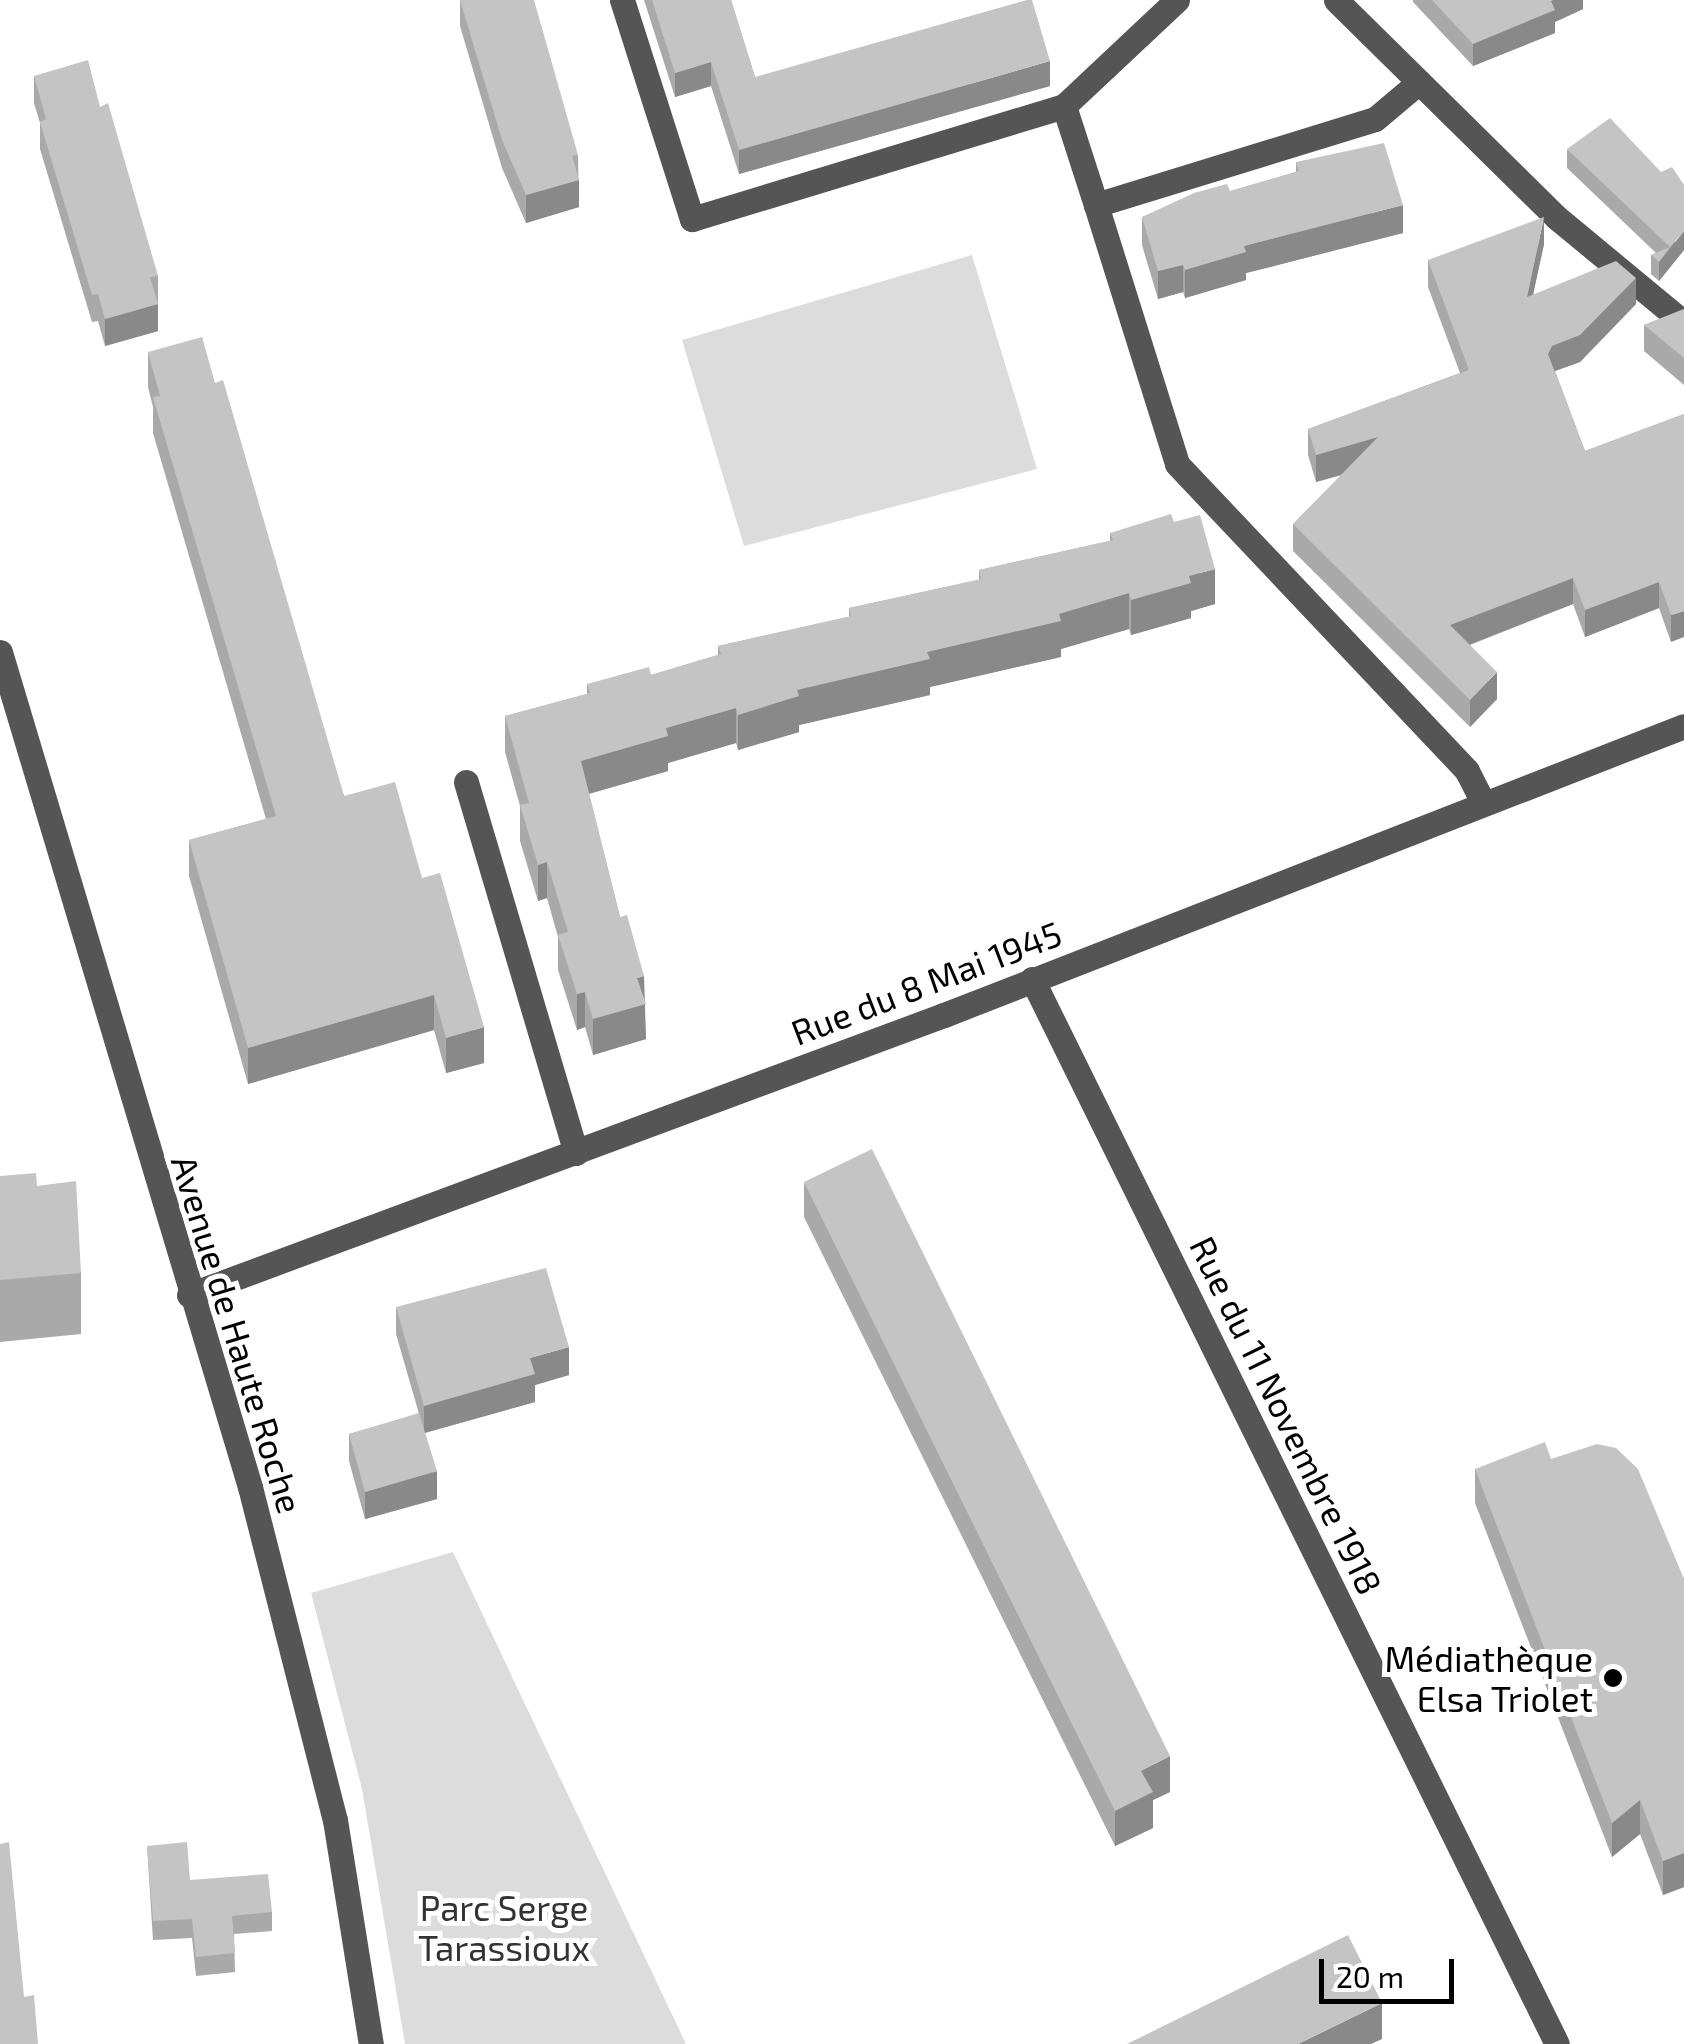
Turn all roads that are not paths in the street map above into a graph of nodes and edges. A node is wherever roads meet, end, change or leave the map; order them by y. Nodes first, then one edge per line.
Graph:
1 (622, 0) edge
2 (1178, 0) edge
3 (1336, 0) edge
4 (1419, 82) junction
5 (1064, 106) junction
6 (1096, 205) junction
7 (1684, 322) edge
8 (0, 652) edge
9 (7, 706) edge
10 (1684, 726) edge
11 (466, 782) dead end
12 (1483, 802) junction
13 (1032, 979) junction
14 (576, 1153) junction
15 (189, 1295) junction
16 (371, 2044) edge
17 (1557, 2044) edge

1 - 5 street
2 - 5 street
3 - 4 street
4 - 6 street
4 - 7 street
5 - 6 street
6 - 12 street
8 - 9 street, Avenue de Haute Roche
9 - 15 street, Avenue de Haute Roche
10 - 12 street, Rue du 8 Mai 1945
11 - 14 street
12 - 13 street, Rue du 8 Mai 1945
13 - 14 street, Rue du 8 Mai 1945
13 - 17 street, Rue du 11 Novembre 1918
14 - 15 street, Rue du 8 Mai 1945
15 - 16 street, Avenue de Haute Roche

